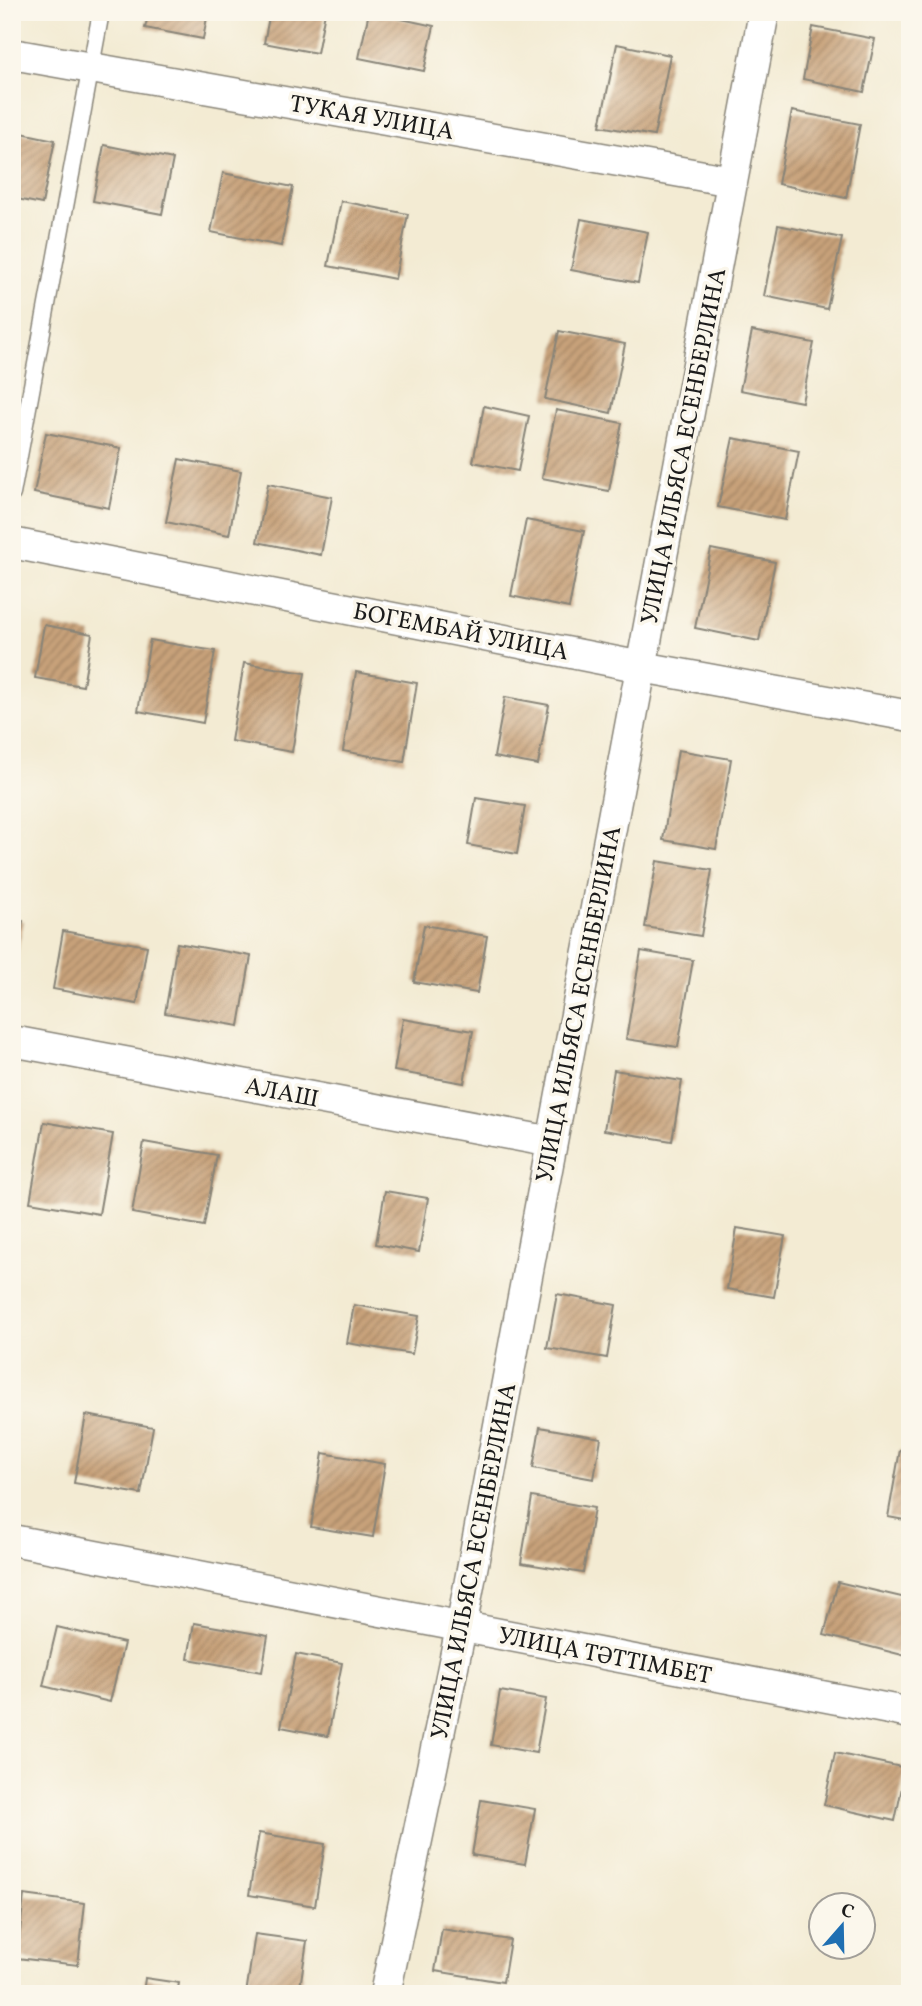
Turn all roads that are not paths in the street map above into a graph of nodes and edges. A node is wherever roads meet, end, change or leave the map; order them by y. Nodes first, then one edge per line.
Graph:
1 (101, 12) edge
2 (764, 12) edge
3 (12, 54) edge
4 (90, 67) junction
5 (732, 181) junction
6 (12, 494) edge
7 (12, 542) edge
8 (642, 667) junction
9 (910, 716) edge
10 (12, 1041) edge
11 (552, 1142) junction
12 (12, 1540) edge
13 (461, 1628) junction
14 (910, 1713) edge
15 (385, 1994) edge

1 - 4 lane
2 - 5 street, УЛИЦА ИЛЬЯСА ЕСЕНБЕРЛИНА
3 - 4 street, ТУКАЯ УЛИЦА
4 - 5 street, ТУКАЯ УЛИЦА
4 - 6 lane
5 - 8 street, УЛИЦА ИЛЬЯСА ЕСЕНБЕРЛИНА
7 - 8 street, БОГЕМБАЙ УЛИЦА
8 - 9 street, БОГЕМБАЙ УЛИЦА
8 - 11 street, УЛИЦА ИЛЬЯСА ЕСЕНБЕРЛИНА
10 - 11 street, АЛАШ
11 - 13 street, УЛИЦА ИЛЬЯСА ЕСЕНБЕРЛИНА
12 - 13 street, УЛИЦА ТӘТТІМБЕТ
13 - 14 street, УЛИЦА ТӘТТІМБЕТ
13 - 15 street, УЛИЦА ИЛЬЯСА ЕСЕНБЕРЛИНА

